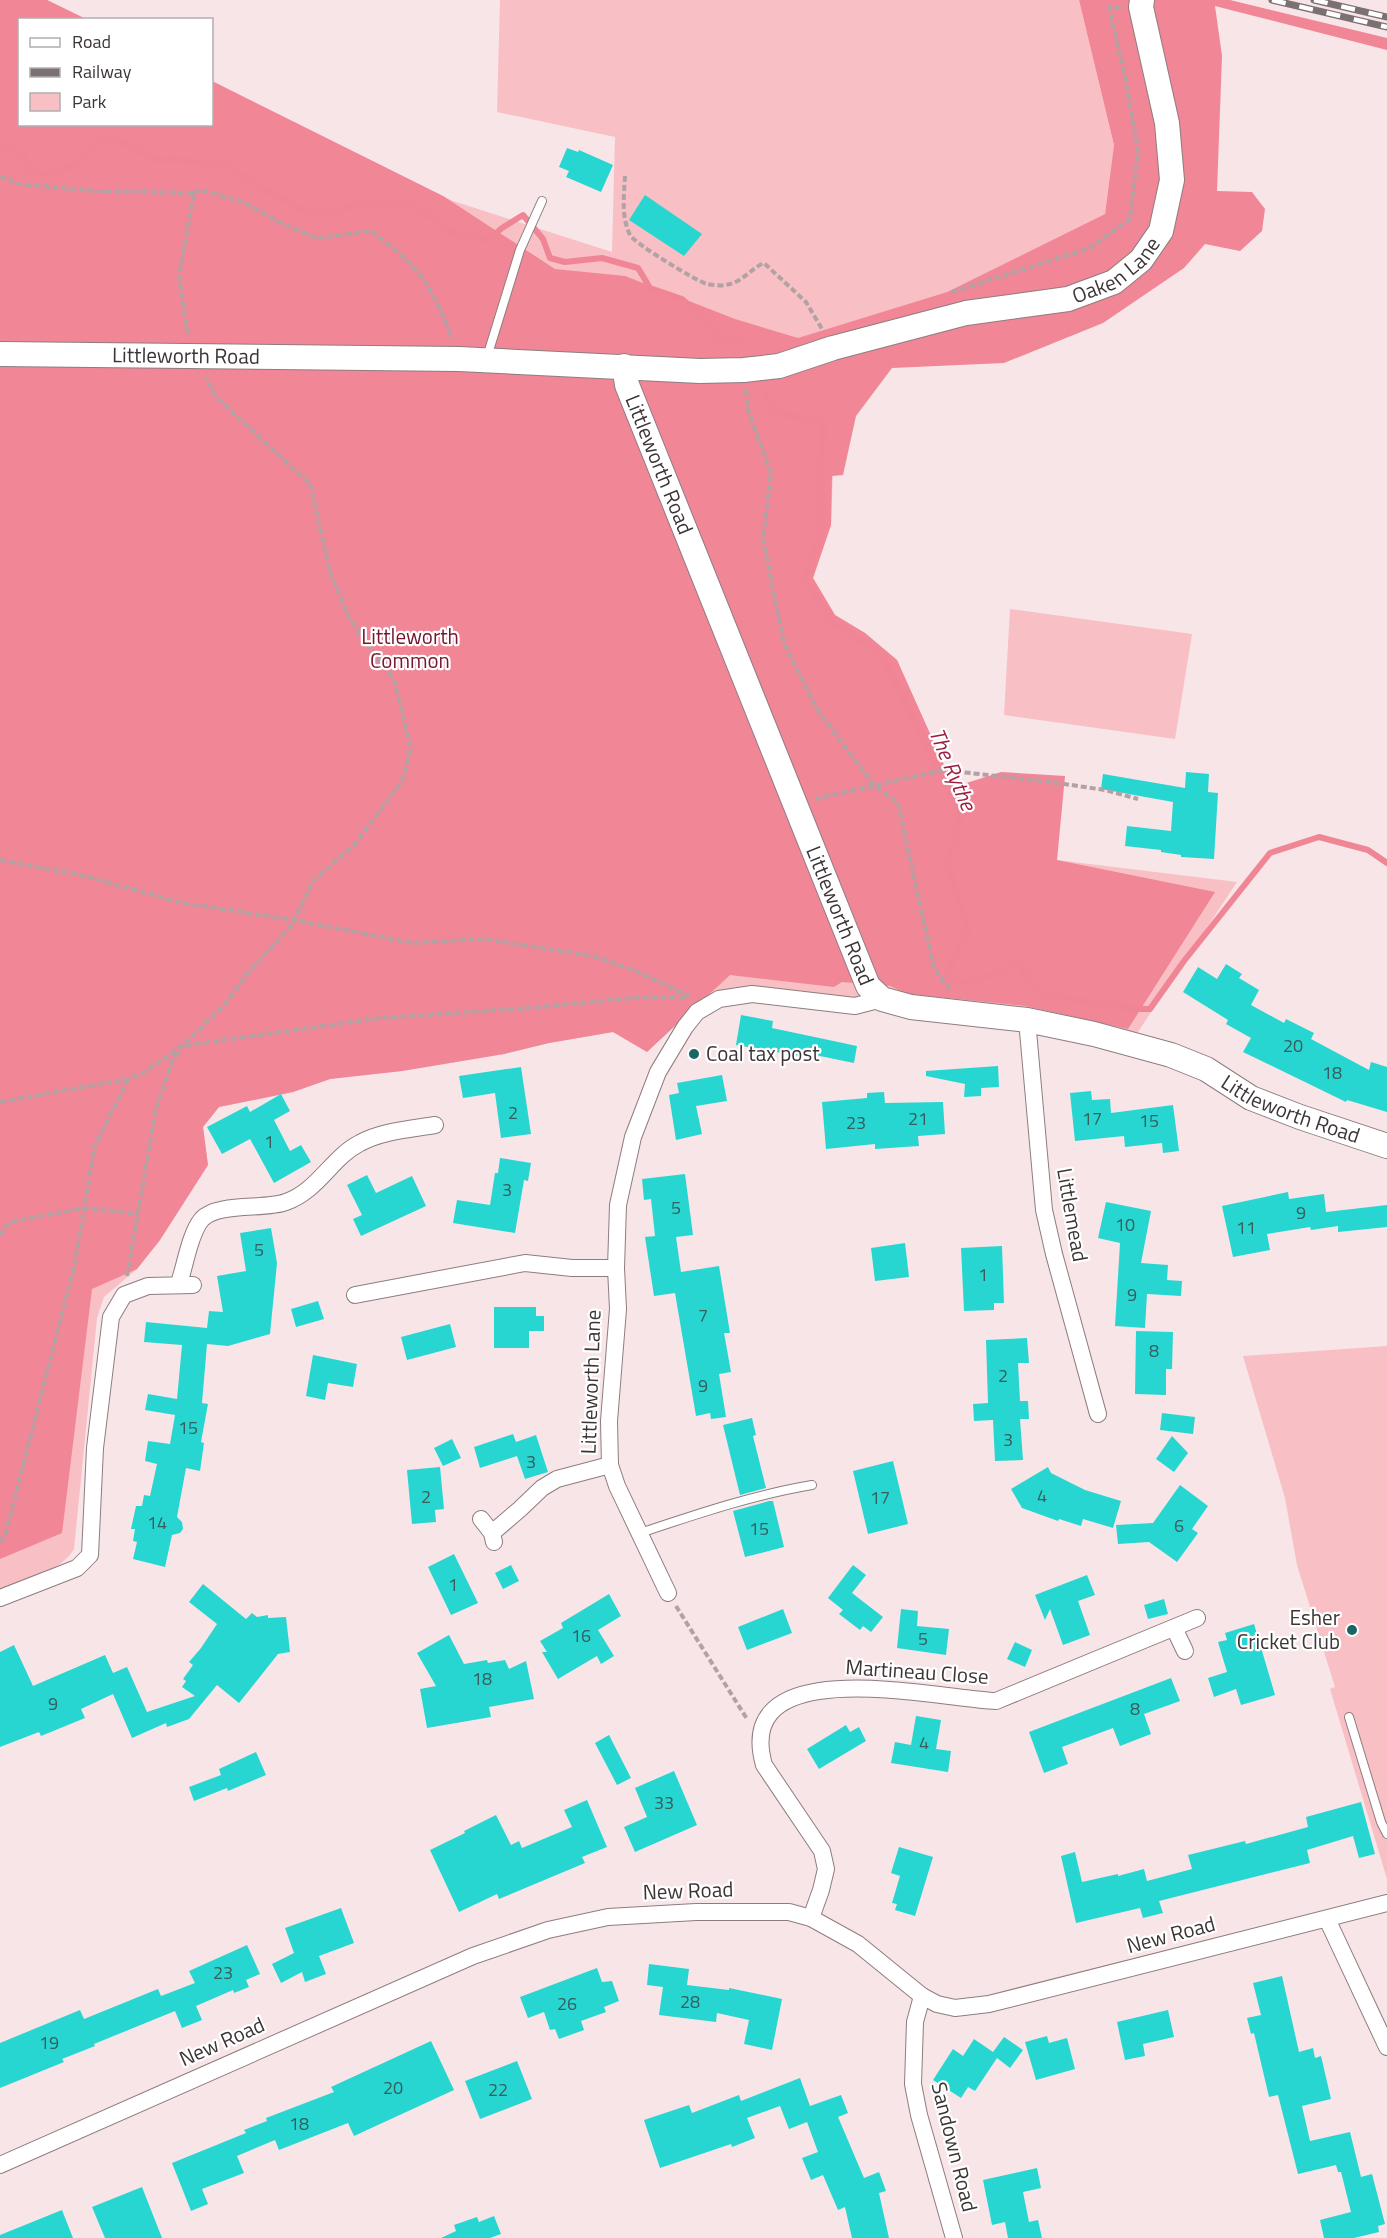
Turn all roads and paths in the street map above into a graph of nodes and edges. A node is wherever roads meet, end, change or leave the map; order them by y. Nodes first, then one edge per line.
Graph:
1 (1142, 4) edge
2 (0, 176) edge
3 (626, 176) dead end
4 (194, 193) junction
5 (542, 201) dead end
6 (951, 293) dead end
7 (833, 348) junction
8 (0, 354) edge
9 (195, 356) junction
10 (459, 359) junction
11 (486, 360) junction
12 (624, 366) junction
13 (744, 370) junction
14 (874, 785) junction
15 (1138, 799) dead end
16 (794, 803) junction
17 (0, 860) edge
18 (294, 920) junction
19 (882, 999) junction
20 (953, 1012) junction
21 (1027, 1020) junction
22 (182, 1046) junction
23 (128, 1079) junction
24 (0, 1102) edge
25 (435, 1125) dead end
26 (1387, 1146) edge
27 (83, 1208) junction
28 (138, 1214) junction
29 (0, 1235) edge
30 (616, 1268) junction
31 (124, 1295) junction
32 (355, 1295) dead end
33 (1098, 1414) dead end
34 (610, 1465) junction
35 (812, 1485) dead end
36 (481, 1520) dead end
37 (640, 1533) junction
38 (0, 1542) edge
39 (668, 1593) joint
40 (0, 1598) edge
41 (1197, 1618) dead end
42 (1174, 1628) junction
43 (1185, 1650) dead end
44 (1349, 1717) dead end
45 (759, 1737) junction
46 (1387, 1834) edge
47 (1387, 1903) edge
48 (811, 1918) junction
49 (1327, 1919) junction
50 (922, 1996) junction
51 (1387, 2047) edge
52 (0, 2165) edge
53 (954, 2238) edge

1 - 6 path
1 - 7 street, Oaken Lane
2 - 4 path
3 - 7 path
4 - 9 path
4 - 10 path
5 - 11 lane
7 - 13 street, Littleworth Road
8 - 9 street, Littleworth Road
9 - 10 street, Littleworth Road
9 - 18 path
10 - 11 street, Littleworth Road
11 - 12 street, Littleworth Road
12 - 13 street, Littleworth Road
12 - 16 street, Littleworth Road
13 - 14 path
14 - 15 path
14 - 16 path
14 - 20 path
16 - 19 street, Littleworth Road
17 - 18 path
18 - 22 path
18 - 22 path
19 - 20 street, Littleworth Road
19 - 30 street, Littleworth Lane
20 - 21 street, Littleworth Road
21 - 26 street, Littleworth Road
21 - 33 street, Littlemead
22 - 23 path
22 - 28 path
23 - 24 path
23 - 27 path
25 - 31 street
27 - 28 path
27 - 29 path
27 - 38 path
28 - 31 path
30 - 32 street
30 - 34 street, Littleworth Lane
31 - 40 street
34 - 36 street
34 - 37 street, Littleworth Lane
35 - 37 lane
37 - 39 street, Littleworth Lane
39 - 45 path
41 - 42 street, Martineau Close
42 - 43 street
42 - 45 street, Martineau Close
44 - 46 lane
45 - 48 street
47 - 49 street, New Road
48 - 50 street, New Road
48 - 52 street, New Road
49 - 50 street, New Road
49 - 51 street
50 - 53 street, Sandown Road

